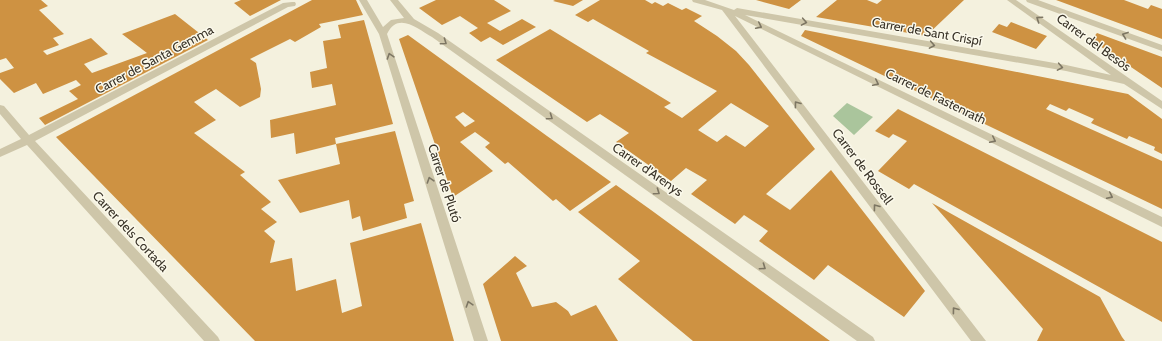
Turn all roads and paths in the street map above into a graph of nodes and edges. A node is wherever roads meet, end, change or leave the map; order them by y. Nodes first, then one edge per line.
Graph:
1 (363, 0) edge
2 (394, 0) edge
3 (696, 0) edge
4 (1011, 0) edge
5 (1030, 0) edge
6 (292, 4) dead end
7 (724, 8) junction
8 (411, 21) junction
9 (384, 34) junction
10 (1162, 48) edge
11 (1125, 81) junction
12 (1162, 106) edge
13 (0, 108) edge
14 (28, 140) junction
15 (0, 153) edge
16 (1162, 222) edge
17 (213, 341) edge
18 (481, 341) edge
19 (868, 341) edge
20 (979, 341) edge

1 - 9 street, Carrer de Plutó
2 - 8 street
3 - 7 street, Carrer de Fastenrath
11 -> 4 street, Carrer del Besòs
10 -> 5 street
6 - 14 street, Carrer de Santa Gemma
7 -> 11 street, Carrer de Sant Crispí
7 -> 16 street, Carrer de Fastenrath
20 -> 7 street, Carrer de Rossell
8 - 9 street
8 -> 19 street, Carrer d'Arenys
18 -> 9 street, Carrer de Plutó
11 - 12 street, Carrer del Besòs
13 - 14 street, Carrer dels Cortada
14 - 15 street
14 - 17 street, Carrer dels Cortada

